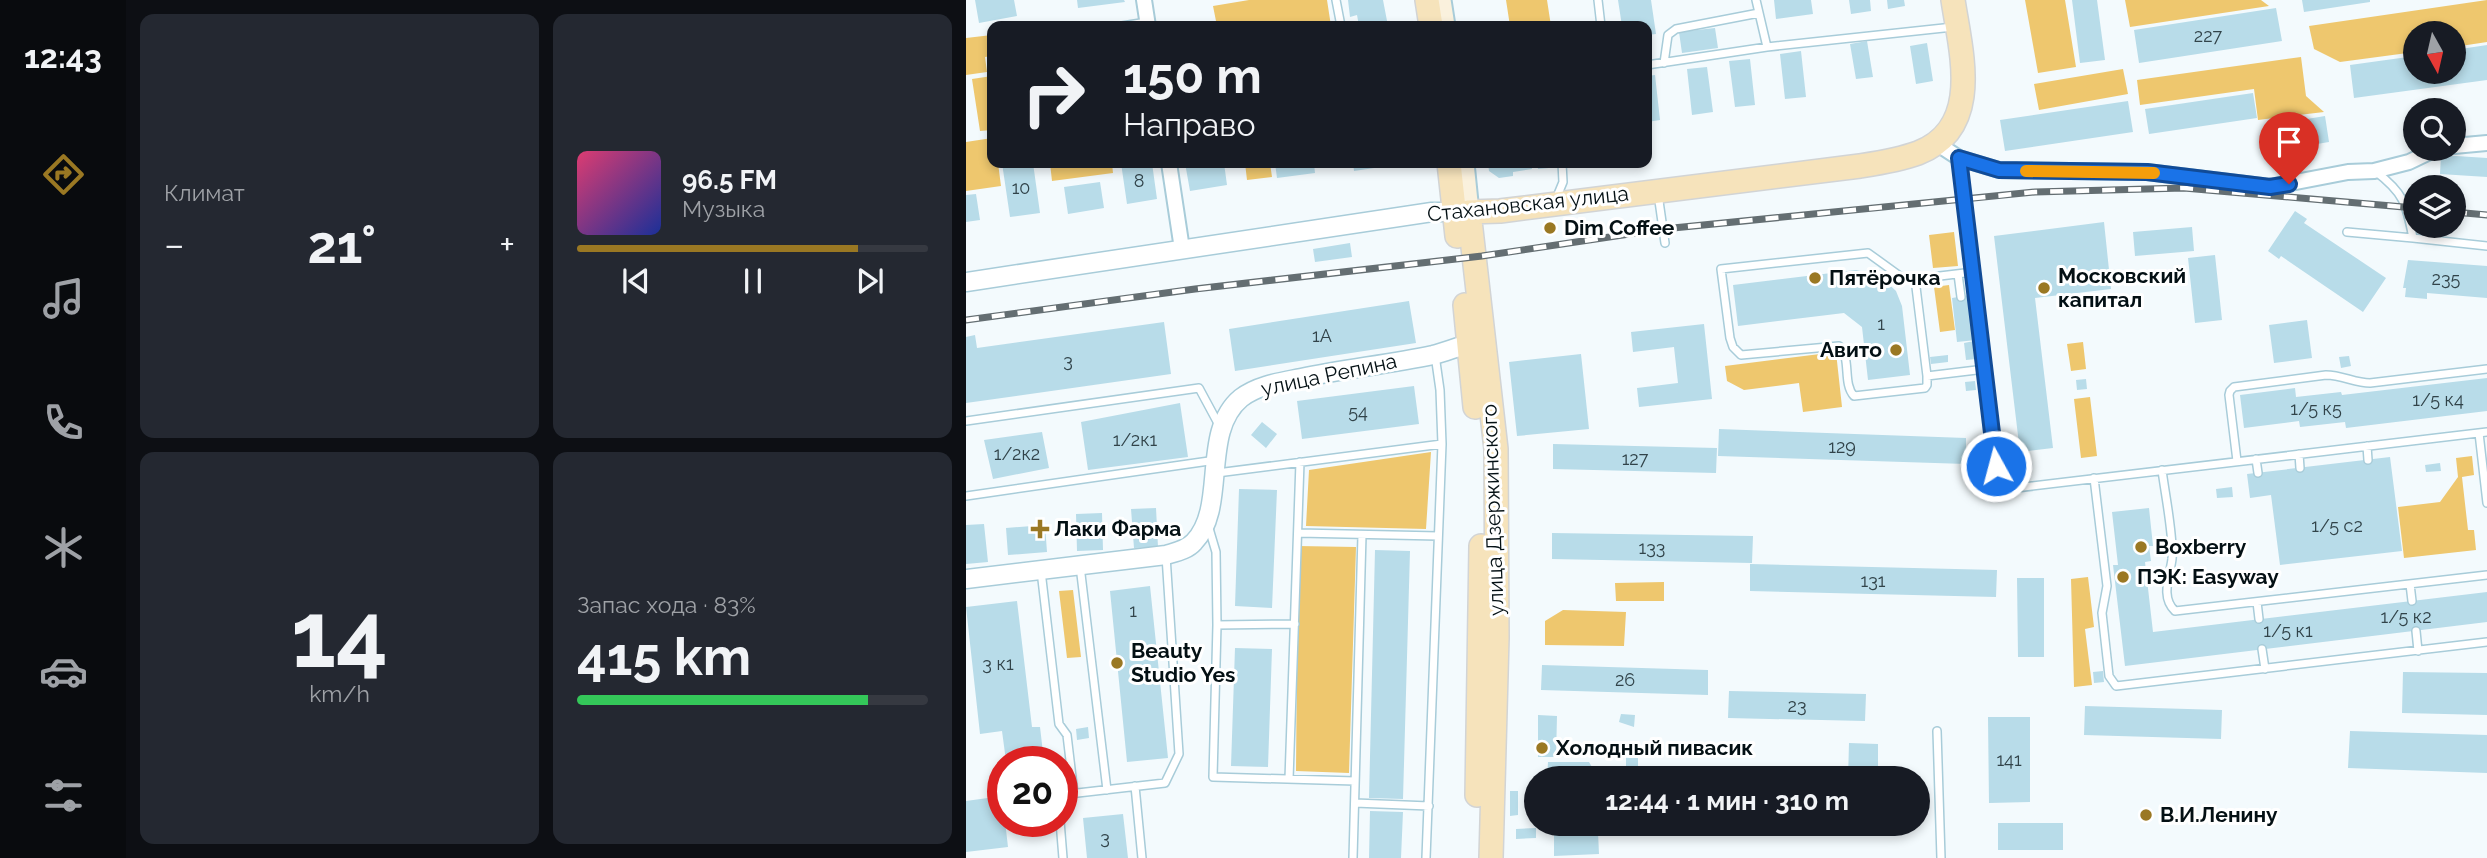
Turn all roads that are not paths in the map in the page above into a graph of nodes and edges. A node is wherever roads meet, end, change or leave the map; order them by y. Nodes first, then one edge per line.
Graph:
1 (1144, 0) edge
2 (1336, 0) edge
3 (1427, 0) edge
4 (1441, 0) edge
5 (1598, 0) edge
6 (1756, 0) edge
7 (1953, 0) edge
8 (1759, 13) junction
9 (1148, 21) edge
10 (1339, 21) edge
11 (1430, 21) edge
12 (1444, 21) edge
13 (1600, 21) edge
14 (1957, 27) junction
15 (1767, 47) junction
16 (1664, 63) junction
17 (1652, 64) edge
18 (2487, 143) edge
19 (1936, 144) junction
20 (2466, 145) edge
21 (1959, 158) junction
22 (2411, 161) edge
23 (1170, 168) edge
24 (1450, 168) edge
25 (1464, 168) edge
26 (1562, 168) edge
27 (2374, 171) junction
28 (1658, 190) junction
29 (2403, 200) edge
30 (1555, 204) junction
31 (1462, 212) junction
32 (2347, 232) dead end
33 (2403, 237) edge
34 (2413, 238) edge
35 (1665, 243) dead end
36 (2487, 246) edge
37 (1182, 249) junction
38 (1973, 272) junction
39 (1958, 274) junction
40 (1915, 279) junction
41 (966, 282) edge
42 (1961, 296) dead end
43 (1469, 344) junction
44 (1435, 355) junction
45 (1984, 369) junction
46 (2487, 369) edge
47 (1927, 376) junction
48 (966, 421) edge
49 (1220, 427) junction
50 (2483, 432) edge
51 (1442, 444) junction
52 (2367, 446) junction
53 (2299, 454) junction
54 (2256, 459) junction
55 (2368, 460) dead end
56 (2237, 461) junction
57 (1300, 462) junction
58 (1216, 467) junction
59 (2300, 468) dead end
60 (2162, 470) junction
61 (2258, 473) dead end
62 (2094, 478) junction
63 (966, 496) edge
64 (2487, 503) edge
65 (1206, 520) junction
66 (1299, 533) junction
67 (1362, 535) junction
68 (1438, 536) junction
69 (1166, 555) junction
70 (1080, 565) junction
71 (1041, 570) junction
72 (2487, 575) edge
73 (966, 579) edge
74 (2410, 584) junction
75 (2412, 601) dead end
76 (2257, 602) junction
77 (2259, 619) dead end
78 (1295, 624) junction
79 (1217, 625) junction
80 (2416, 631) dead end
81 (2487, 642) edge
82 (2262, 649) dead end
83 (2418, 651) junction
84 (2265, 669) junction
85 (1937, 731) dead end
86 (1068, 746) edge
87 (1289, 779) junction
88 (1355, 781) junction
89 (1135, 786) junction
90 (1107, 790) junction
91 (1078, 793) edge
92 (1354, 803) junction
93 (1429, 806) junction
94 (1061, 837) edge
95 (1063, 858) edge
96 (1142, 858) edge
97 (1353, 858) edge
98 (1426, 858) edge
99 (1475, 858) edge
100 (1491, 858) edge
101 (1941, 858) edge

1 - 9 street
2 - 10 lane
3 - 11 main road
4 - 12 main road
5 - 13 lane
6 - 8 lane
7 - 14 main road, Стахановская улица
8 - 15 lane
8 - 16 lane
14 - 15 lane
14 - 19 main road, Стахановская улица
15 - 16 lane
16 - 17 lane
18 - 20 street
19 - 21 street
19 - 28 main road, Стахановская улица
21 - 27 street
21 - 38 lane
22 - 27 street
23 - 37 street
24 - 31 main road, улица Дзержинского
25 - 31 main road, улица Дзержинского
26 - 30 lane
27 - 29 lane
28 - 30 main road, Стахановская улица
28 - 35 lane
30 - 31 main road, Стахановская улица
31 - 37 street, Стахановская улица
31 - 43 main road, улица Дзержинского
31 - 100 main road, улица Дзержинского
32 - 33 lane
34 - 36 lane
37 - 41 street, Стахановская улица
38 - 39 lane
38 - 45 lane
39 - 40 lane
39 - 42 lane
40 - 47 lane
40 - 47 lane
43 - 44 street, улица Репина
43 - 99 main road, улица Дзержинского
44 - 49 street, улица Репина
44 - 51 lane
45 - 47 lane
45 - 62 lane
46 - 56 lane
48 - 49 lane
49 - 58 street
50 - 52 lane
50 - 64 lane
51 - 57 lane
51 - 68 lane
52 - 53 lane
52 - 55 lane
53 - 54 lane
53 - 59 lane
54 - 56 lane
54 - 61 lane
56 - 60 lane
57 - 58 lane
57 - 66 lane
58 - 63 lane
58 - 65 street
60 - 62 lane
60 - 76 lane
62 - 84 lane
65 - 69 street
65 - 79 lane
66 - 67 lane
66 - 78 lane
67 - 68 lane
67 - 88 lane
68 - 93 lane
69 - 70 street
69 - 89 lane
70 - 71 street
70 - 90 lane
71 - 73 street
71 - 86 lane
72 - 74 lane
74 - 75 lane
74 - 76 lane
76 - 77 lane
78 - 79 lane
78 - 87 lane
79 - 87 lane
80 - 83 lane
81 - 83 lane
82 - 84 lane
83 - 84 lane
85 - 101 lane
87 - 88 lane
88 - 92 lane
89 - 90 lane
89 - 96 lane
90 - 91 lane
92 - 93 lane
92 - 97 lane
93 - 98 lane
94 - 95 lane

